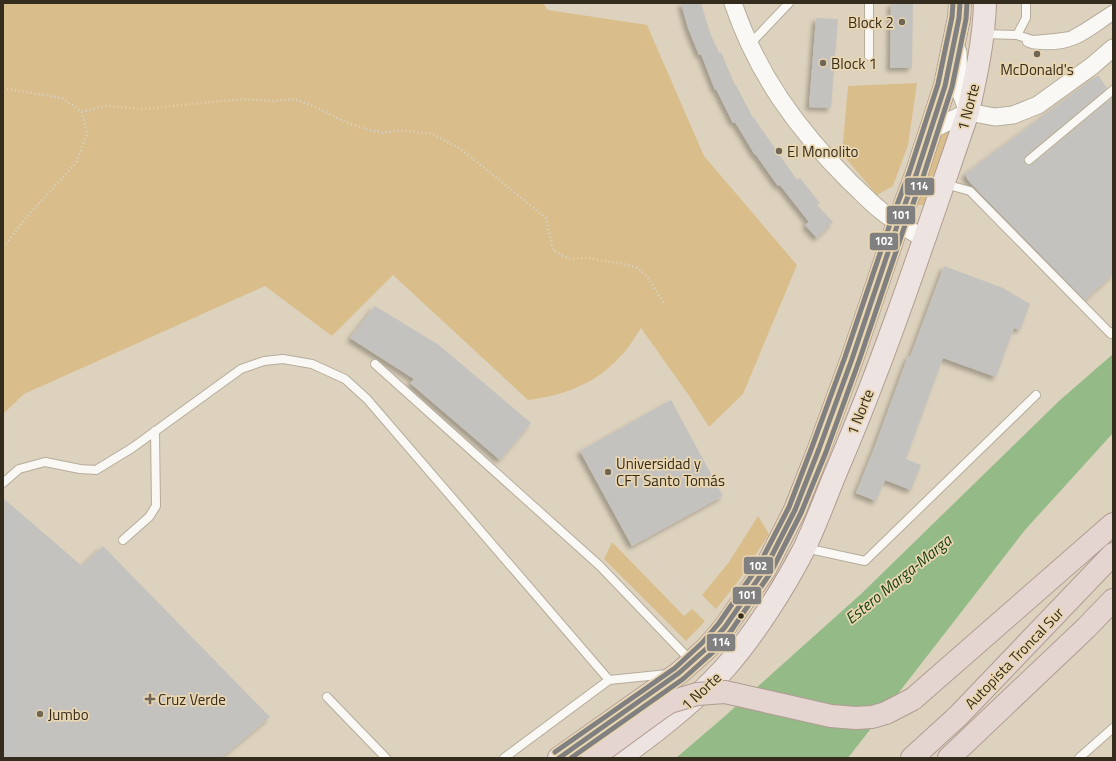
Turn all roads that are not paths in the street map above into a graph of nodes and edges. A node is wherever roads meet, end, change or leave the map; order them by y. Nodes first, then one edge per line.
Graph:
1 (733, 3) edge
2 (789, 3) edge
3 (869, 3) edge
4 (986, 3) edge
5 (1026, 3) edge
6 (1113, 8) edge
7 (960, 11) edge
8 (1113, 16) edge
9 (982, 34) junction
10 (1017, 35) junction
11 (750, 44) junction
12 (1113, 48) edge
13 (869, 56) dead end
14 (1113, 90) edge
15 (968, 112) junction
16 (931, 130) junction
17 (1029, 160) dead end
18 (944, 184) junction
19 (898, 224) junction
20 (925, 239) junction
21 (1113, 332) edge
22 (375, 364) dead end
23 (1036, 395) dead end
24 (155, 431) junction
25 (3, 483) edge
26 (1113, 524) edge
27 (123, 540) dead end
28 (804, 548) junction
29 (1113, 554) edge
30 (1113, 600) edge
31 (685, 668) junction
32 (609, 680) junction
33 (327, 697) dead end
34 (1113, 728) edge
35 (386, 758) edge
36 (504, 758) edge
37 (559, 758) edge
38 (592, 758) edge
39 (619, 758) edge
40 (912, 758) edge
41 (949, 758) edge
42 (1079, 758) edge

1 - 11 street
2 - 11 lane
3 - 13 lane
4 - 9 main road, 1 Norte
5 - 10 lane
6 - 10 lane
7 - 15 street
7 - 16 main road, 1 Norte
8 - 10 lane
9 - 10 lane
9 - 15 main road, 1 Norte
11 - 19 street
12 - 15 street
14 - 17 lane
15 - 16 street
15 - 18 main road, 1 Norte
16 - 19 main road, 1 Norte
18 - 20 main road, 1 Norte
18 - 21 lane
19 - 20 street
19 - 31 main road, 1 Norte
20 - 28 main road, 1 Norte
22 - 31 lane
23 - 28 lane
24 - 25 lane
24 - 27 lane
24 - 32 lane
26 - 38 highway, bridge
28 - 39 main road, 1 Norte
29 - 40 highway, Autopista Troncal Sur
30 - 41 highway, Autopista Troncal Sur
31 - 32 lane
31 - 37 main road, 1 Norte
32 - 36 lane
33 - 35 lane
34 - 42 lane

